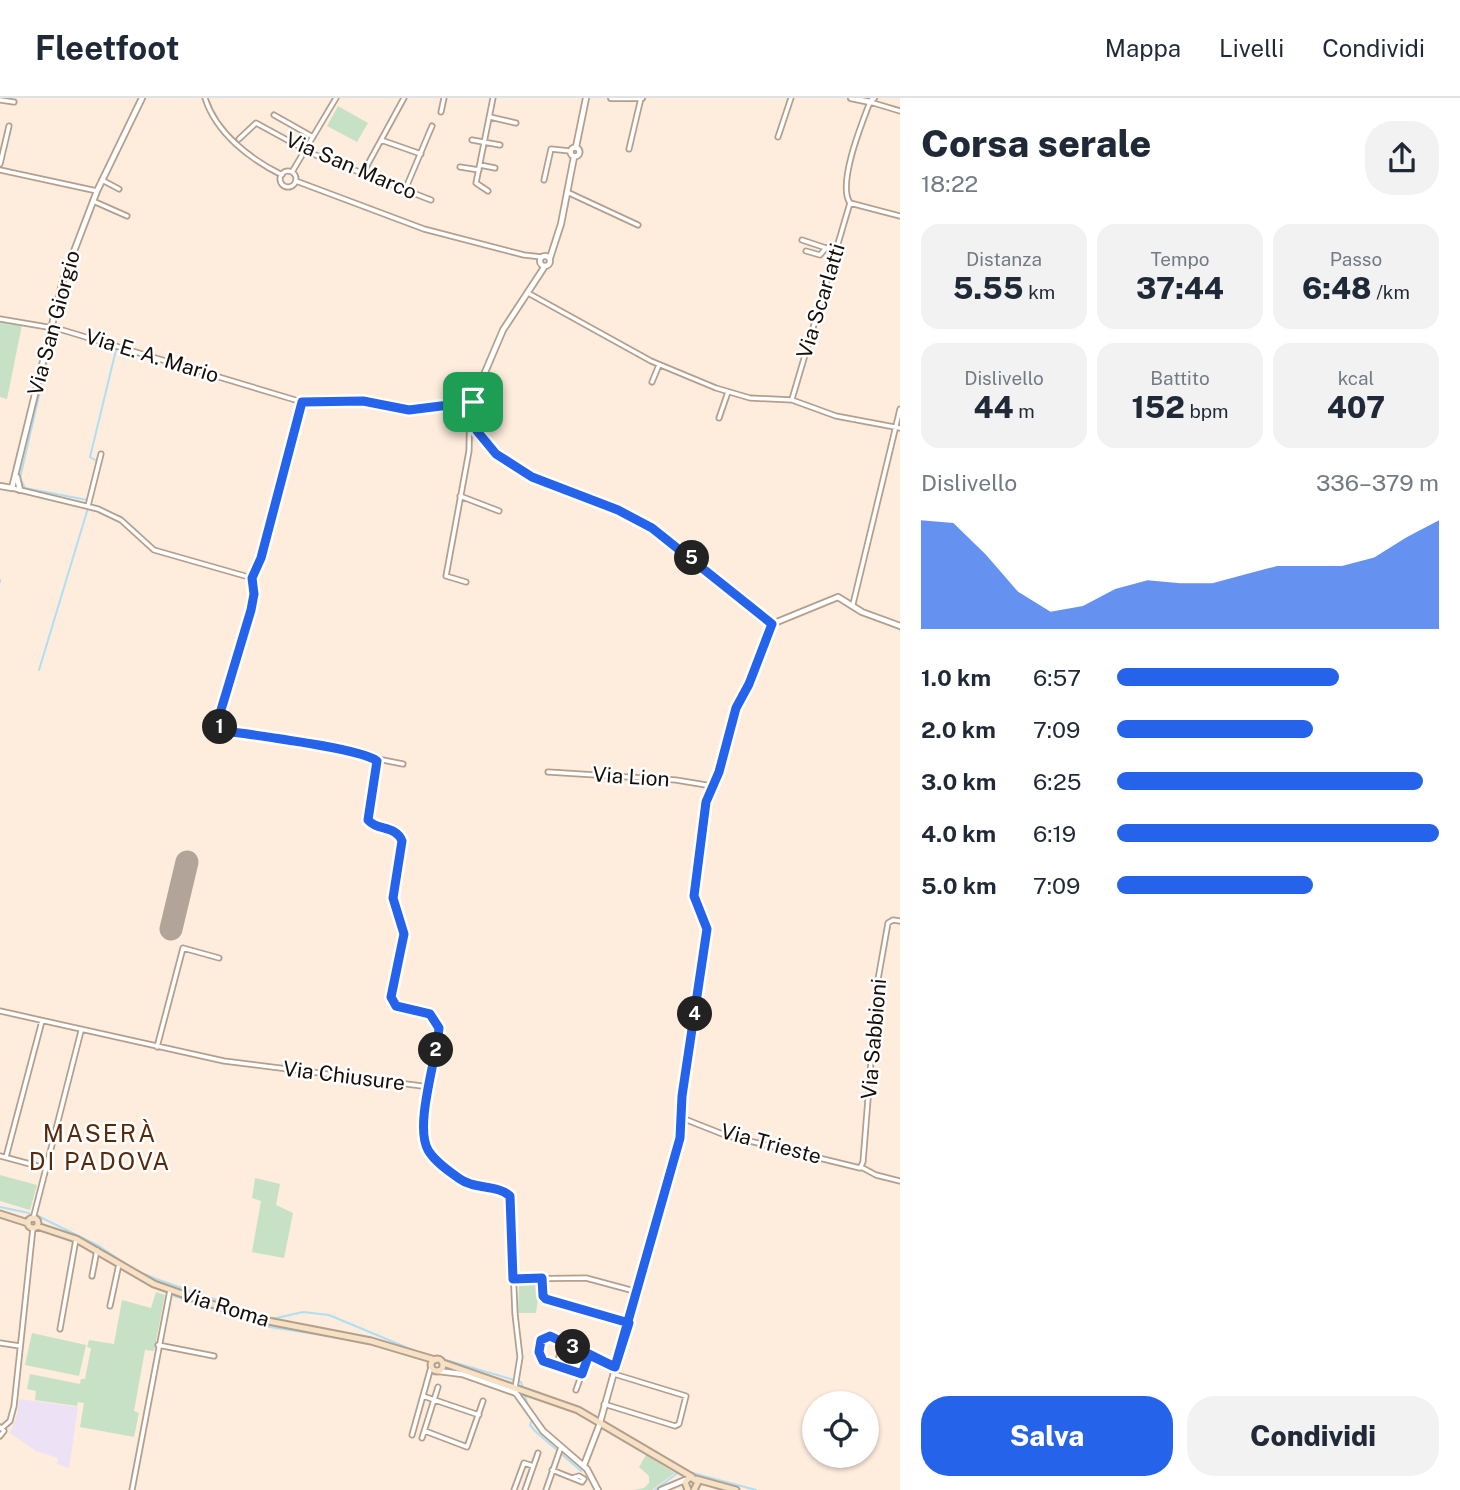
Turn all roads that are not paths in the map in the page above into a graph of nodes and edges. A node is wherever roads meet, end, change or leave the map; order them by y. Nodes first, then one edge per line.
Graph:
1 (142, 98) edge
2 (205, 98) edge
3 (336, 98) edge
4 (404, 98) edge
5 (444, 98) edge
6 (493, 98) edge
7 (586, 98) edge
8 (611, 98) edge
9 (641, 98) edge
10 (791, 98) edge
11 (855, 98) edge
12 (0, 100) edge
13 (872, 100) edge
14 (14, 102) dead end
15 (900, 111) edge
16 (441, 112) dead end
17 (274, 115) dead end
18 (490, 117) junction
19 (516, 123) dead end
20 (9, 126) dead end
21 (432, 126) dead end
22 (313, 137) junction
23 (778, 137) dead end
24 (239, 139) dead end
25 (381, 140) junction
26 (472, 140) dead end
27 (485, 142) junction
28 (500, 145) dead end
29 (576, 147) junction
30 (629, 149) dead end
31 (305, 150) junction
32 (570, 151) junction
33 (421, 154) junction
34 (574, 157) junction
35 (0, 164) edge
36 (460, 167) dead end
37 (479, 168) junction
38 (495, 168) dead end
39 (0, 170) edge
40 (292, 172) junction
41 (362, 174) junction
42 (282, 175) junction
43 (102, 180) junction
44 (544, 180) dead end
45 (296, 181) junction
46 (119, 190) dead end
47 (405, 190) junction
48 (97, 191) junction
49 (488, 191) dead end
50 (567, 192) junction
51 (431, 200) dead end
52 (93, 201) junction
53 (850, 203) junction
54 (128, 216) dead end
55 (900, 216) edge
56 (638, 225) dead end
57 (802, 240) dead end
58 (826, 247) junction
59 (838, 247) junction
60 (806, 251) dead end
61 (544, 260) junction
62 (527, 292) junction
63 (0, 319) edge
64 (50, 327) junction
65 (659, 365) junction
66 (652, 382) dead end
67 (728, 392) junction
68 (792, 400) junction
69 (302, 402) junction
70 (472, 402) junction
71 (900, 409) edge
72 (471, 415) junction
73 (719, 418) dead end
74 (900, 428) edge
75 (894, 429) junction
76 (101, 454) dead end
77 (17, 470) junction
78 (2, 486) edge
79 (12, 488) junction
80 (20, 490) junction
81 (460, 496) junction
82 (88, 506) junction
83 (499, 511) dead end
84 (252, 578) junction
85 (466, 582) dead end
86 (853, 604) junction
87 (772, 624) junction
88 (900, 626) edge
89 (377, 761) junction
90 (402, 764) dead end
91 (548, 772) dead end
92 (712, 786) junction
93 (900, 921) edge
94 (219, 958) dead end
95 (0, 1011) edge
96 (42, 1021) junction
97 (81, 1031) junction
98 (157, 1047) junction
99 (430, 1087) junction
100 (682, 1118) junction
101 (0, 1156) edge
102 (6, 1157) junction
103 (860, 1167) junction
104 (45, 1168) junction
105 (900, 1181) edge
106 (0, 1214) edge
107 (33, 1224) junction
108 (76, 1240) junction
109 (97, 1250) junction
110 (119, 1264) junction
111 (92, 1276) dead end
112 (542, 1278) junction
113 (513, 1279) junction
114 (170, 1290) junction
115 (638, 1293) junction
116 (110, 1306) dead end
117 (629, 1323) junction
118 (60, 1329) dead end
119 (0, 1343) edge
120 (564, 1343) junction
121 (158, 1345) junction
122 (20, 1346) junction
123 (589, 1354) junction
124 (214, 1356) dead end
125 (443, 1363) junction
126 (432, 1364) junction
127 (556, 1365) junction
128 (615, 1367) junction
129 (453, 1369) junction
130 (439, 1371) junction
131 (582, 1374) junction
132 (613, 1374) junction
133 (428, 1382) junction
134 (519, 1386) junction
135 (438, 1387) dead end
136 (576, 1390) dead end
137 (423, 1396) junction
138 (434, 1399) junction
139 (483, 1401) dead end
140 (604, 1404) junction
141 (479, 1415) junction
142 (600, 1421) junction
143 (415, 1426) junction
144 (1, 1427) edge
145 (425, 1430) junction
146 (412, 1435) dead end
147 (0, 1436) edge
148 (422, 1438) dead end
149 (559, 1449) junction
150 (538, 1453) dead end
151 (584, 1465) junction
152 (533, 1466) junction
153 (552, 1470) junction
154 (572, 1478) dead end
155 (688, 1480) edge
156 (132, 1490) edge
157 (515, 1490) edge
158 (525, 1490) edge
159 (546, 1490) edge
160 (598, 1490) edge
161 (662, 1490) edge
162 (736, 1490) edge

1 - 43 street, Via San Giorgio
2 - 42 street
3 - 22 street
4 - 25 street
5 - 16 street
6 - 18 street
7 - 29 street
8 - 9 street
9 - 30 street
10 - 23 street
11 - 13 street
12 - 14 street
13 - 15 street
13 - 53 street, Via Scarlatti
17 - 22 street
18 - 19 street
18 - 27 street
20 - 35 street
21 - 33 street
22 - 31 street
24 - 31 street, Via San Marco
25 - 33 street
25 - 41 street
26 - 27 street
27 - 28 street
27 - 37 street
29 - 32 street
29 - 34 street
31 - 40 street
31 - 41 street, Via San Marco
32 - 34 street
32 - 44 street
33 - 47 street
34 - 50 street
36 - 37 street
37 - 38 street
37 - 49 street
39 - 48 street
40 - 42 street
40 - 45 street
41 - 47 street, Via San Marco
42 - 45 street
43 - 46 street
43 - 48 street, Via San Giorgio
45 - 61 street
47 - 51 street, Via San Marco
48 - 52 street, Via San Giorgio
50 - 56 street
50 - 61 street
52 - 54 street
52 - 64 street, Via San Giorgio
53 - 55 street
53 - 59 street, Via Scarlatti
57 - 58 street
58 - 59 street
58 - 60 street
59 - 68 street, Via Scarlatti
61 - 62 street
62 - 65 street
62 - 70 street
63 - 64 street, Via E. A. Mario
64 - 69 street, Via E. A. Mario
64 - 77 street, Via San Giorgio
65 - 66 street
65 - 67 street
67 - 68 street
67 - 73 street
68 - 75 street
69 - 70 street, Via E. A. Mario
69 - 84 street
70 - 72 street
71 - 75 street
72 - 81 street
72 - 87 street
74 - 75 street
75 - 86 street
76 - 82 street
77 - 78 street, Via San Giorgio
77 - 79 street, Via San Giorgio
77 - 80 street, Via San Giorgio
78 - 79 street
79 - 80 street
80 - 82 street
81 - 83 street
81 - 85 street
82 - 84 street
84 - 89 street
86 - 87 street
86 - 88 street
87 - 92 street
89 - 90 street
89 - 99 street
91 - 92 street, Via Lion
92 - 100 street
93 - 103 street, Via Sabbioni
94 - 98 street
95 - 96 street, Via Chiusure
96 - 97 street, Via Chiusure
96 - 102 street
97 - 98 street, Via Chiusure
97 - 104 street
98 - 99 street, Via Chiusure
99 - 113 street, Via Chiusure
100 - 103 street, Via Trieste
100 - 115 street
101 - 102 street
102 - 104 street
103 - 105 street, Via Trieste
104 - 107 street
106 - 107 main road, Via Roma
107 - 108 main road, Via Roma
107 - 122 street
108 - 109 main road, Via Roma
108 - 118 street
109 - 110 main road, Via Roma
109 - 111 street
110 - 114 main road, Via Roma
110 - 116 street
112 - 113 street
112 - 115 street
112 - 117 street
113 - 134 street, Via Chiusure
114 - 121 street
114 - 126 main road, Via Roma
115 - 117 street
117 - 128 street
119 - 122 street
120 - 123 street
120 - 127 street
120 - 127 street
121 - 124 street
121 - 156 street
122 - 144 street
123 - 128 street
123 - 131 street
125 - 126 main road, Via Roma
125 - 129 main road, Via Roma
125 - 130 main road
126 - 130 main road
126 - 133 street
127 - 131 street
128 - 132 street
129 - 130 main road
129 - 134 main road
130 - 133 street
130 - 149 street
131 - 136 street
132 - 140 street
132 - 140 street
133 - 137 street
134 - 142 main road
135 - 138 street
137 - 138 street
137 - 143 street
138 - 141 street
138 - 145 street
139 - 141 street
140 - 142 street
141 - 145 street
142 - 151 street
142 - 155 main road
143 - 145 street
143 - 146 street
144 - 147 street
145 - 148 street
149 - 151 street
149 - 153 street
150 - 152 street
151 - 160 street
152 - 157 street
152 - 158 street
153 - 154 street
153 - 159 street
155 - 161 street
155 - 162 main road

